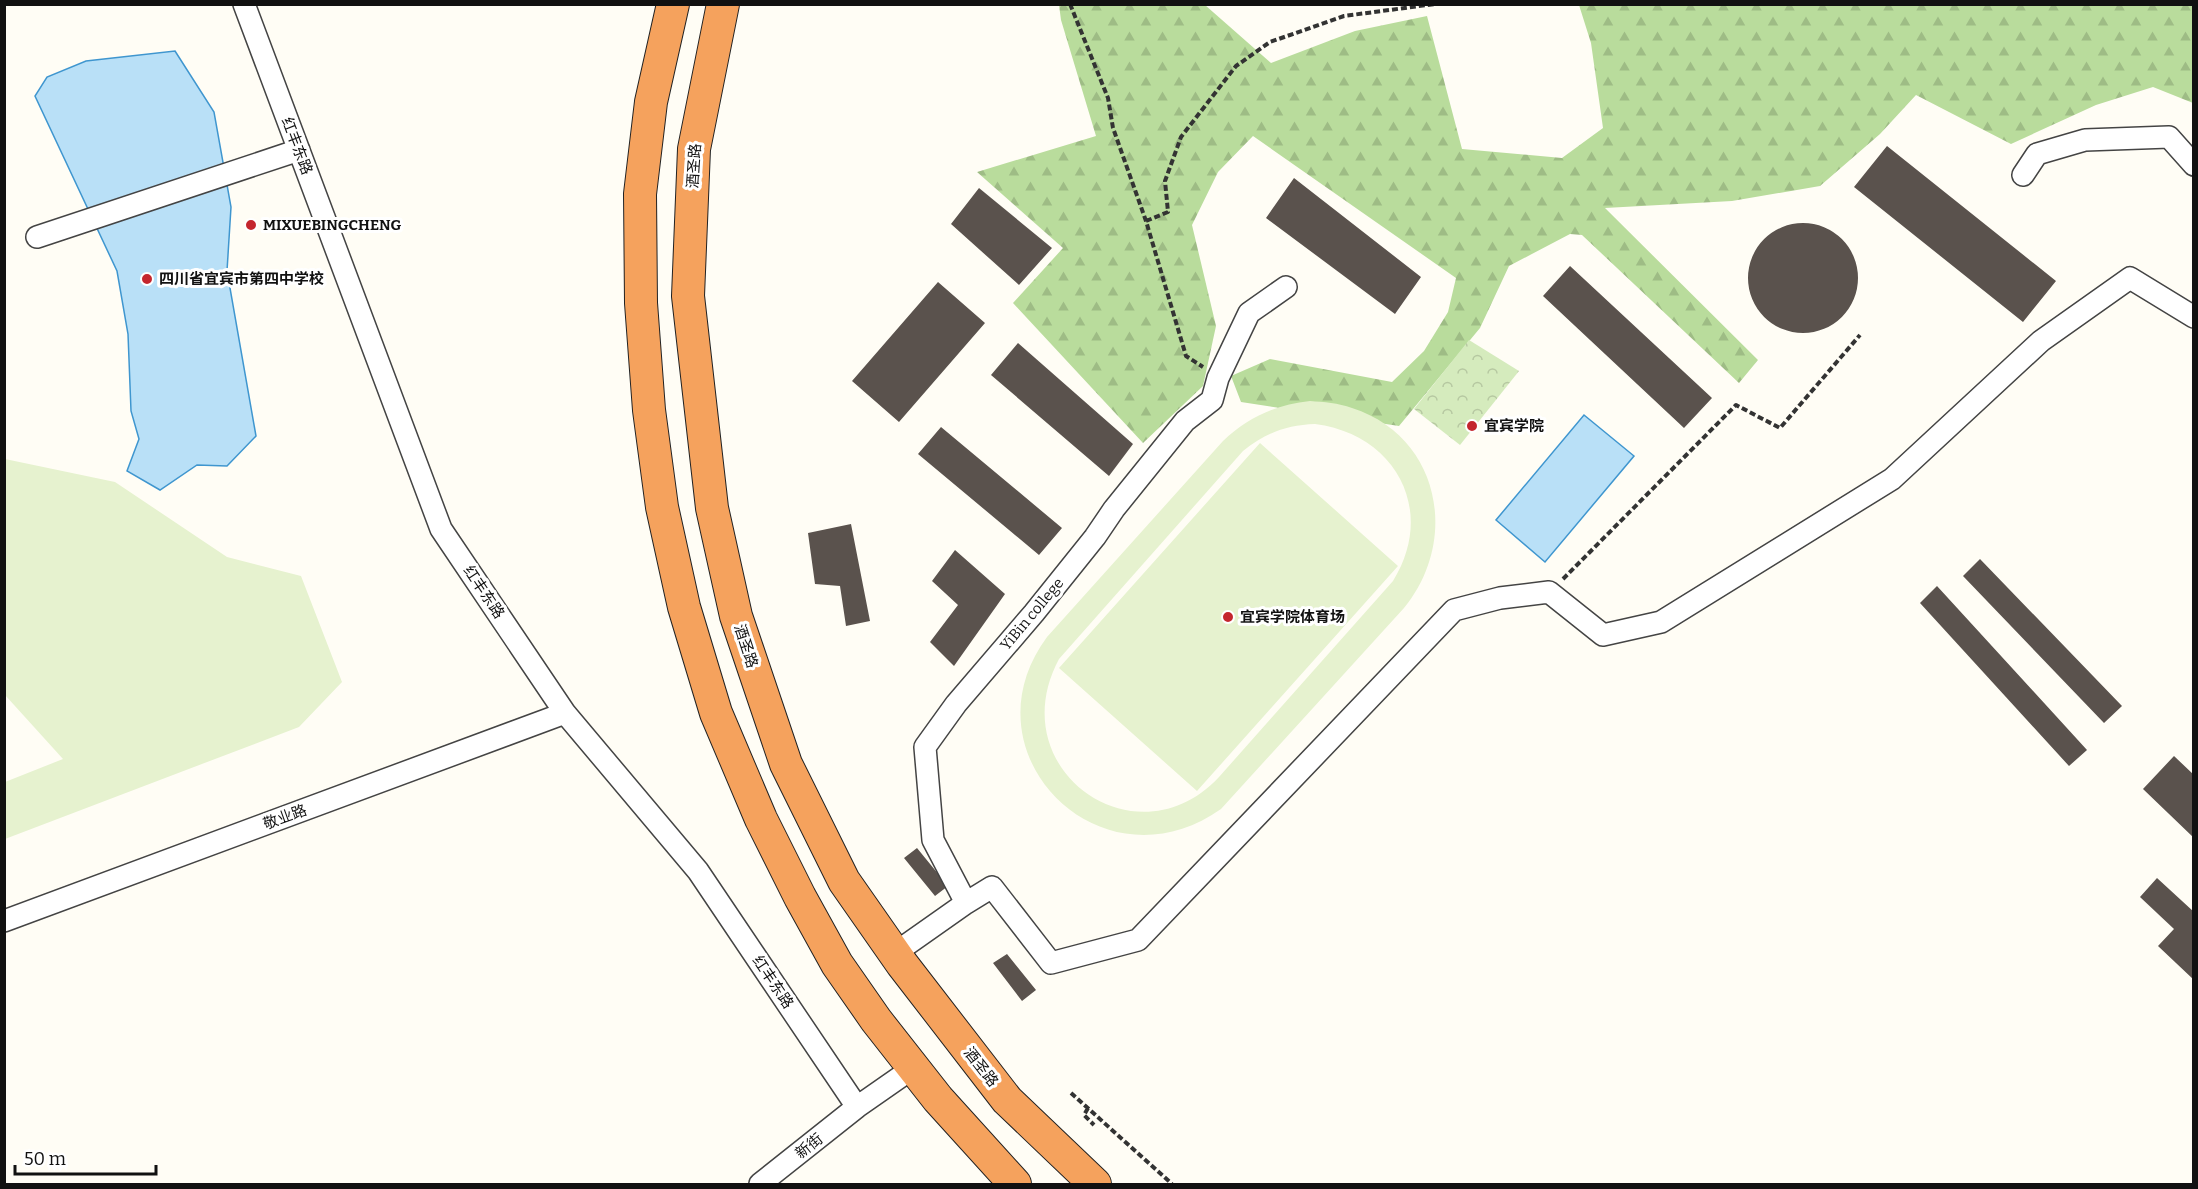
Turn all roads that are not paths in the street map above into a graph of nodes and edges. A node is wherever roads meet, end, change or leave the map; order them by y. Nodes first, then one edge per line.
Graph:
1 (244, 4) edge
2 (673, 4) edge
3 (723, 4) edge
4 (299, 150) junction
5 (2193, 165) edge
6 (2023, 175) dead end
7 (38, 237) dead end
8 (1286, 286) dead end
9 (2193, 317) edge
10 (565, 713) junction
11 (966, 903) junction
12 (4, 921) edge
13 (895, 953) junction
14 (913, 1068) junction
15 (857, 1107) junction
16 (760, 1185) edge
17 (1015, 1185) edge
18 (1095, 1185) edge

1 - 4 street, 红丰东路
2 - 14 highway
3 - 13 highway, 酒圣路
4 - 7 street
4 - 10 street, 红丰东路
5 - 6 street
8 - 11 street, YiBin college
9 - 11 street
10 - 12 street, 敬业路
10 - 15 street, 红丰东路
11 - 13 street
13 - 18 highway, 酒圣路
14 - 15 street, 新街
14 - 17 highway
15 - 16 street, 新街

